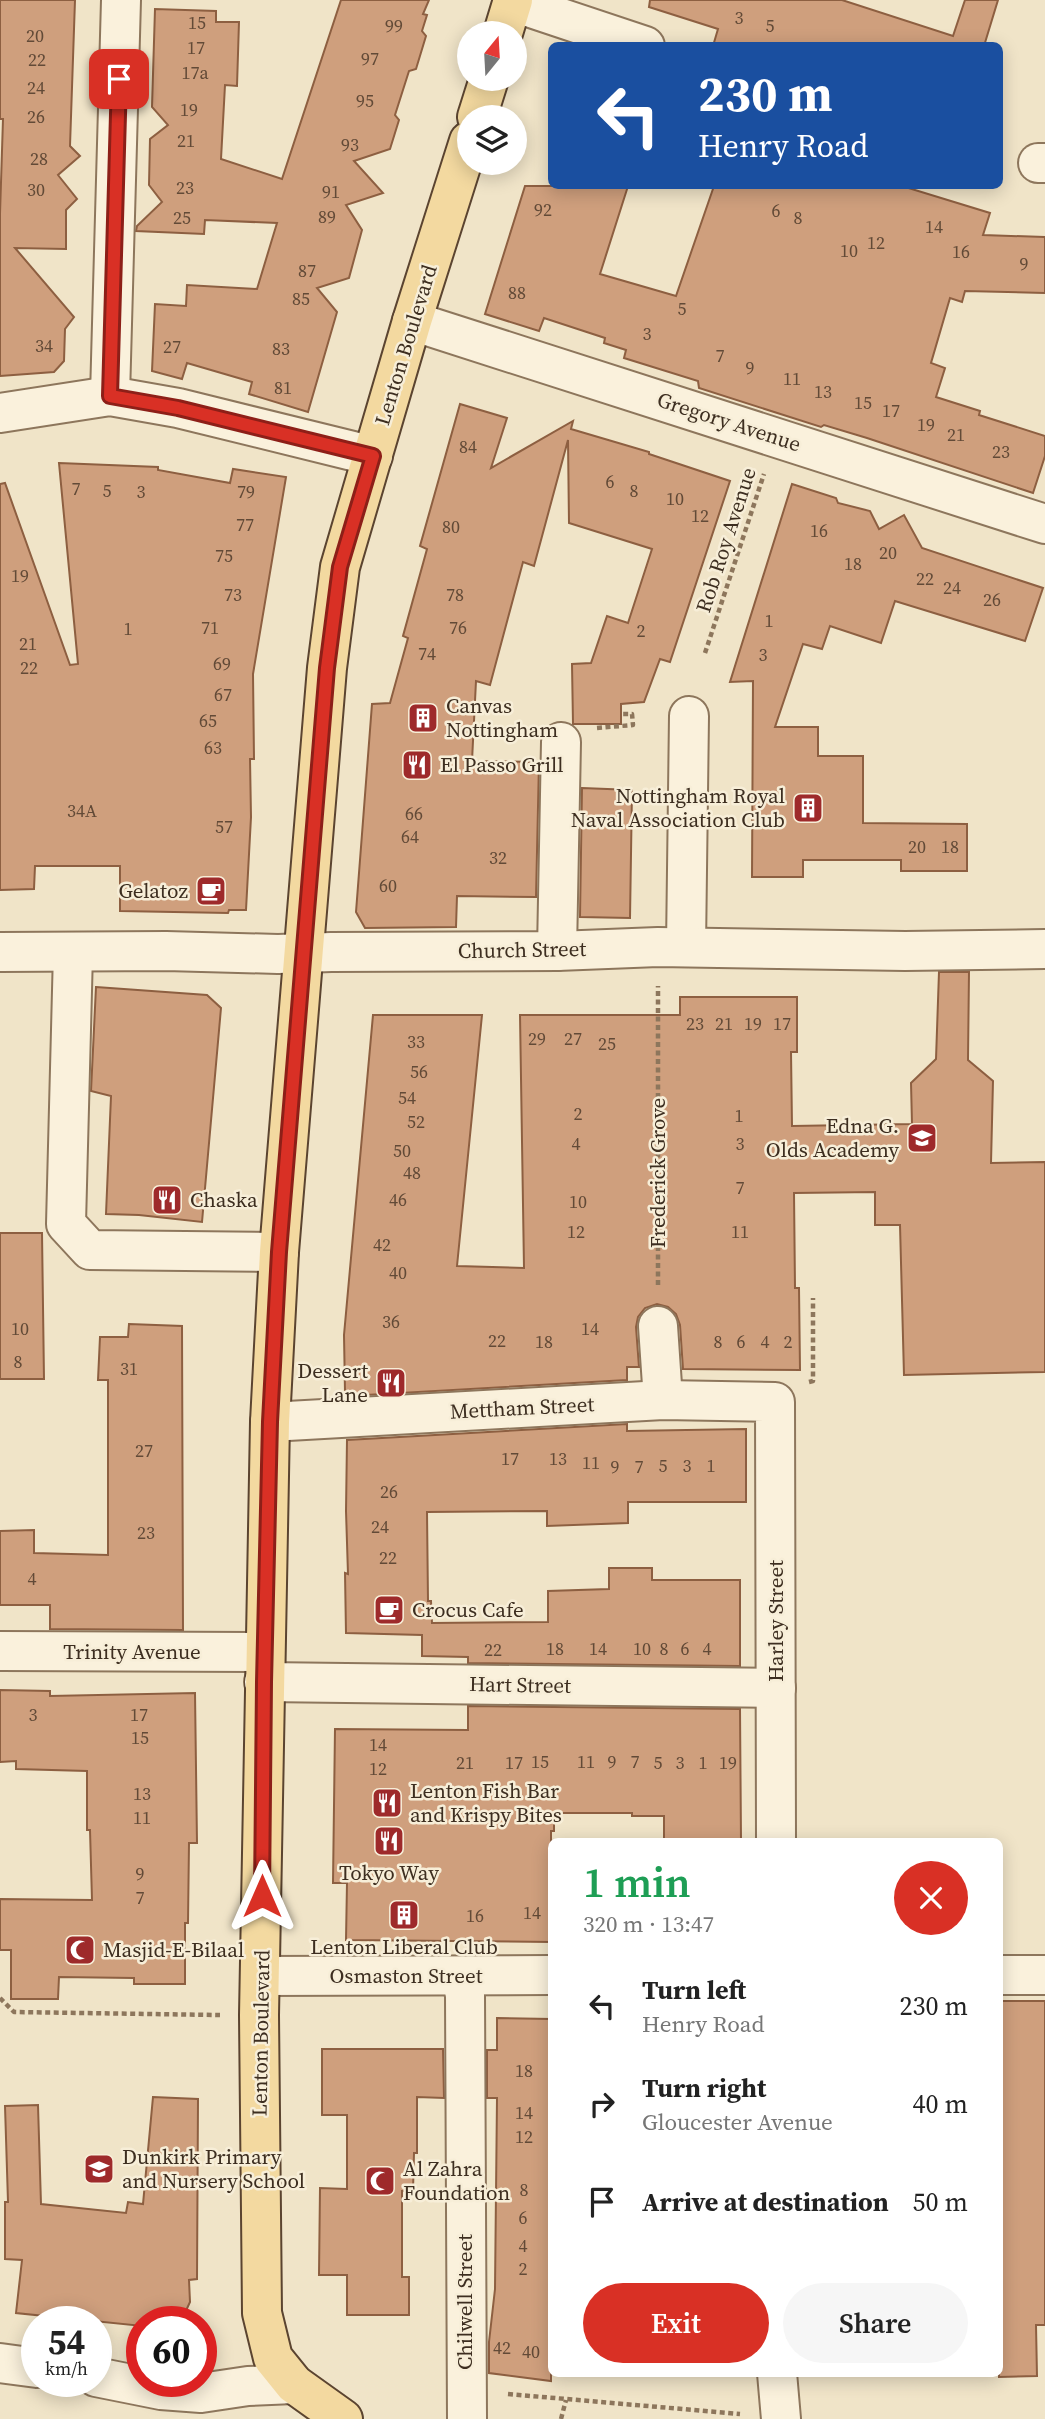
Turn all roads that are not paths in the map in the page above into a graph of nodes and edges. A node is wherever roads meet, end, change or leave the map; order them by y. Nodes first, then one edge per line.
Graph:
1 (121, 0) edge
2 (510, 12) edge
3 (629, 42) edge
4 (458, 175) edge
5 (412, 321) junction
6 (110, 396) junction
7 (0, 413) edge
8 (373, 456) junction
9 (1045, 524) edge
10 (689, 716) dead end
11 (561, 742) dead end
12 (672, 947) junction
13 (1045, 949) edge
14 (557, 951) junction
15 (0, 952) edge
16 (73, 952) junction
17 (304, 953) junction
18 (279, 1252) junction
19 (658, 1326) road end
20 (663, 1400) junction
21 (775, 1402) joint
22 (270, 1422) junction
23 (0, 1651) edge
24 (264, 1667) junction
25 (776, 1688) junction
26 (776, 1838) edge
27 (548, 1975) edge
28 (1003, 1975) edge
29 (1045, 1975) edge
30 (261, 1976) junction
31 (461, 1976) junction
32 (0, 2363) edge
33 (21, 2366) edge
34 (777, 2377) edge
35 (112, 2380) edge
36 (294, 2385) junction
37 (466, 2405) edge
38 (195, 2406) edge
39 (781, 2418) edge
40 (343, 2419) edge

1 - 6 street
2 - 3 street
4 - 5 main road, Lenton Boulevard
5 - 8 main road, Lenton Boulevard
5 - 9 street, Gregory Avenue
6 - 7 street
6 - 8 street
8 - 17 main road, Lenton Boulevard
10 - 12 street
11 - 14 street
12 - 13 street, Church Street
12 - 14 street, Church Street
14 - 17 street, Church Street
15 - 16 street, Church Street
16 - 17 street, Church Street
16 - 18 street
17 - 18 main road, Lenton Boulevard
18 - 22 main road, Lenton Boulevard
19 - 20 street
20 - 21 street, Mettham Street
20 - 22 street, Mettham Street
21 - 25 street, Harley Street
22 - 24 main road, Lenton Boulevard
23 - 24 street, Trinity Avenue
24 - 25 street, Hart Street
24 - 30 main road, Lenton Boulevard
25 - 26 street, Harley Street
27 - 31 street, Osmaston Street
28 - 29 street
30 - 31 street, Osmaston Street
30 - 36 main road, Lenton Boulevard
31 - 37 street, Chilwell Street
32 - 33 street
34 - 39 street
35 - 38 street
36 - 38 street
36 - 40 main road, Lenton Boulevard

